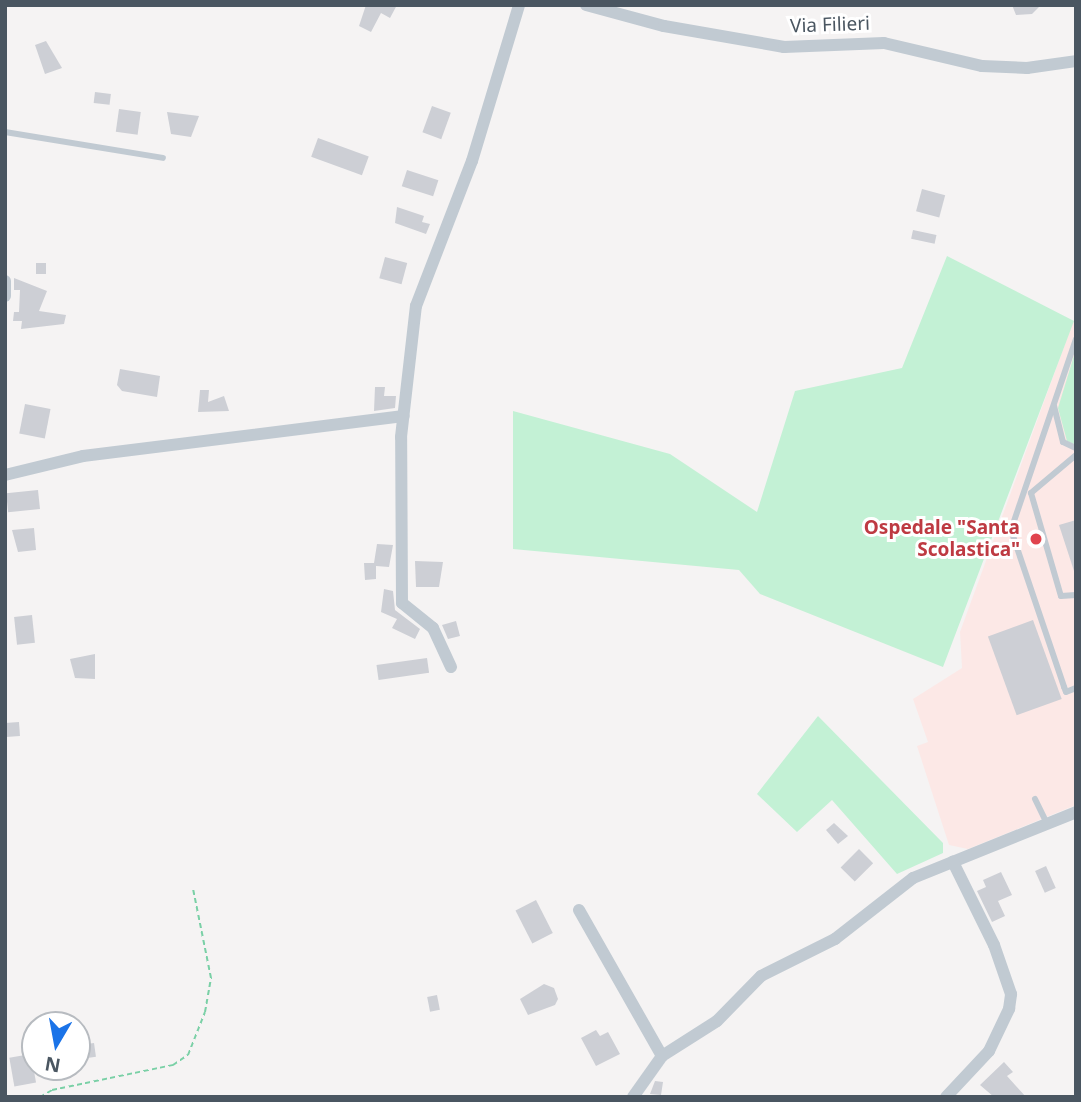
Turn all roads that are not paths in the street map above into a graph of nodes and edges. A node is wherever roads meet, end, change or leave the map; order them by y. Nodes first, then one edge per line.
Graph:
1 (519, 5) edge
2 (593, 6) edge
3 (1076, 61) edge
4 (5, 132) edge
5 (163, 158) dead end
6 (5, 281) edge
7 (5, 296) edge
8 (1076, 339) edge
9 (1054, 404) junction
10 (404, 416) junction
11 (1076, 448) edge
12 (1076, 455) edge
13 (5, 475) edge
14 (1076, 595) edge
15 (451, 667) dead end
16 (1076, 688) edge
17 (1035, 799) dead end
18 (1076, 811) edge
19 (1047, 824) junction
20 (953, 862) junction
21 (579, 910) dead end
22 (662, 1056) junction
23 (633, 1097) edge
24 (946, 1097) edge

1 - 10 street
2 - 3 street, Via Filieri
4 - 5 lane
6 - 7 street
8 - 9 lane
9 - 11 lane
9 - 16 lane
10 - 13 street
10 - 15 street
12 - 14 lane
17 - 19 lane
18 - 19 street
19 - 20 street
20 - 22 street
20 - 24 street
21 - 22 street
22 - 23 street

